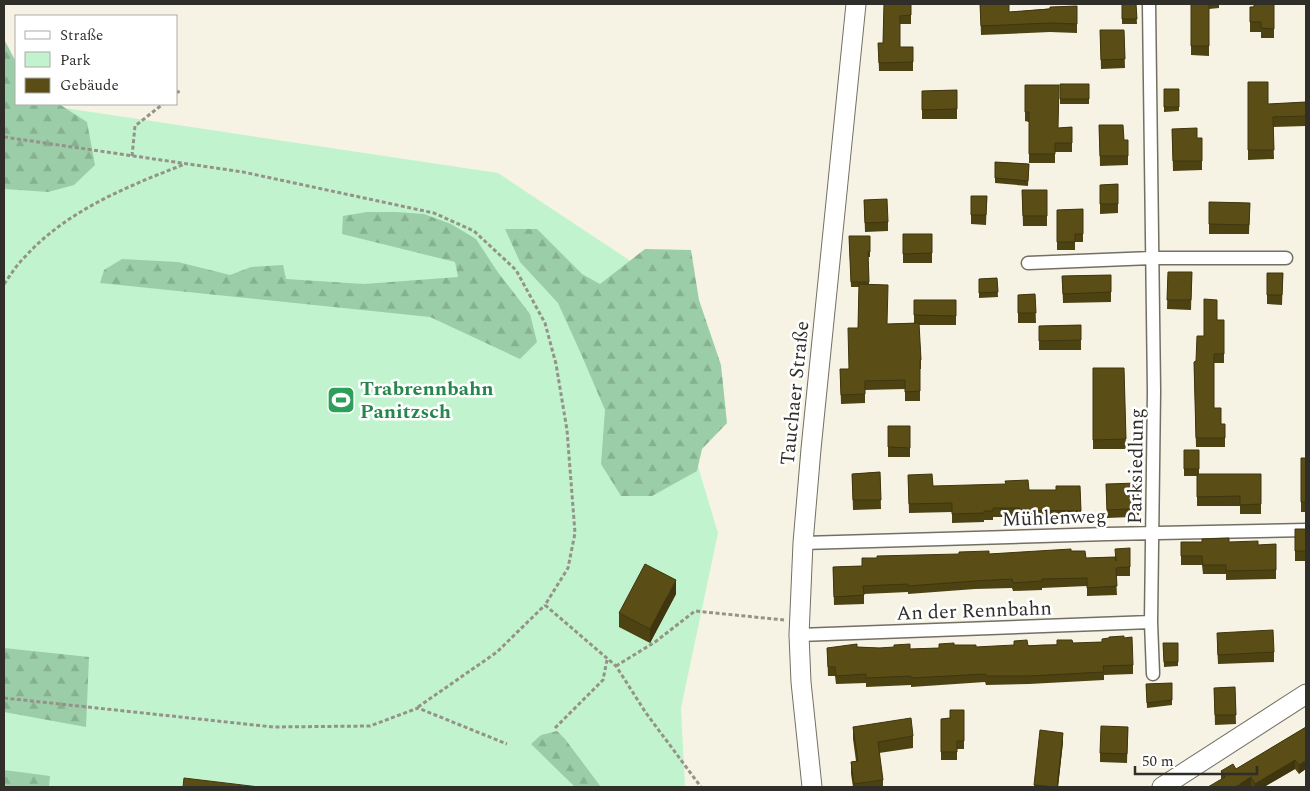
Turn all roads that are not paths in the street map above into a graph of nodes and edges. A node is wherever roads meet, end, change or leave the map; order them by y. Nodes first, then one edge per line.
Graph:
1 (856, 4) edge
2 (1149, 4) edge
3 (1152, 258) junction
4 (1286, 258) dead end
5 (1028, 263) dead end
6 (1306, 530) edge
7 (1153, 533) junction
8 (803, 543) junction
9 (1151, 622) junction
10 (799, 627) junction
11 (1153, 674) dead end
12 (1306, 694) edge
13 (812, 787) edge
14 (1162, 787) edge

1 - 8 street, Tauchaer Straße
2 - 3 street, Parksiedlung
3 - 4 street
3 - 5 street
3 - 7 street, Parksiedlung
6 - 7 street, Mühlenweg
7 - 8 street, Mühlenweg
7 - 9 street, Parksiedlung
8 - 10 street, Tauchaer Straße
9 - 10 street, An der Rennbahn
9 - 11 street, Parksiedlung
10 - 13 street, Tauchaer Straße
12 - 14 street

